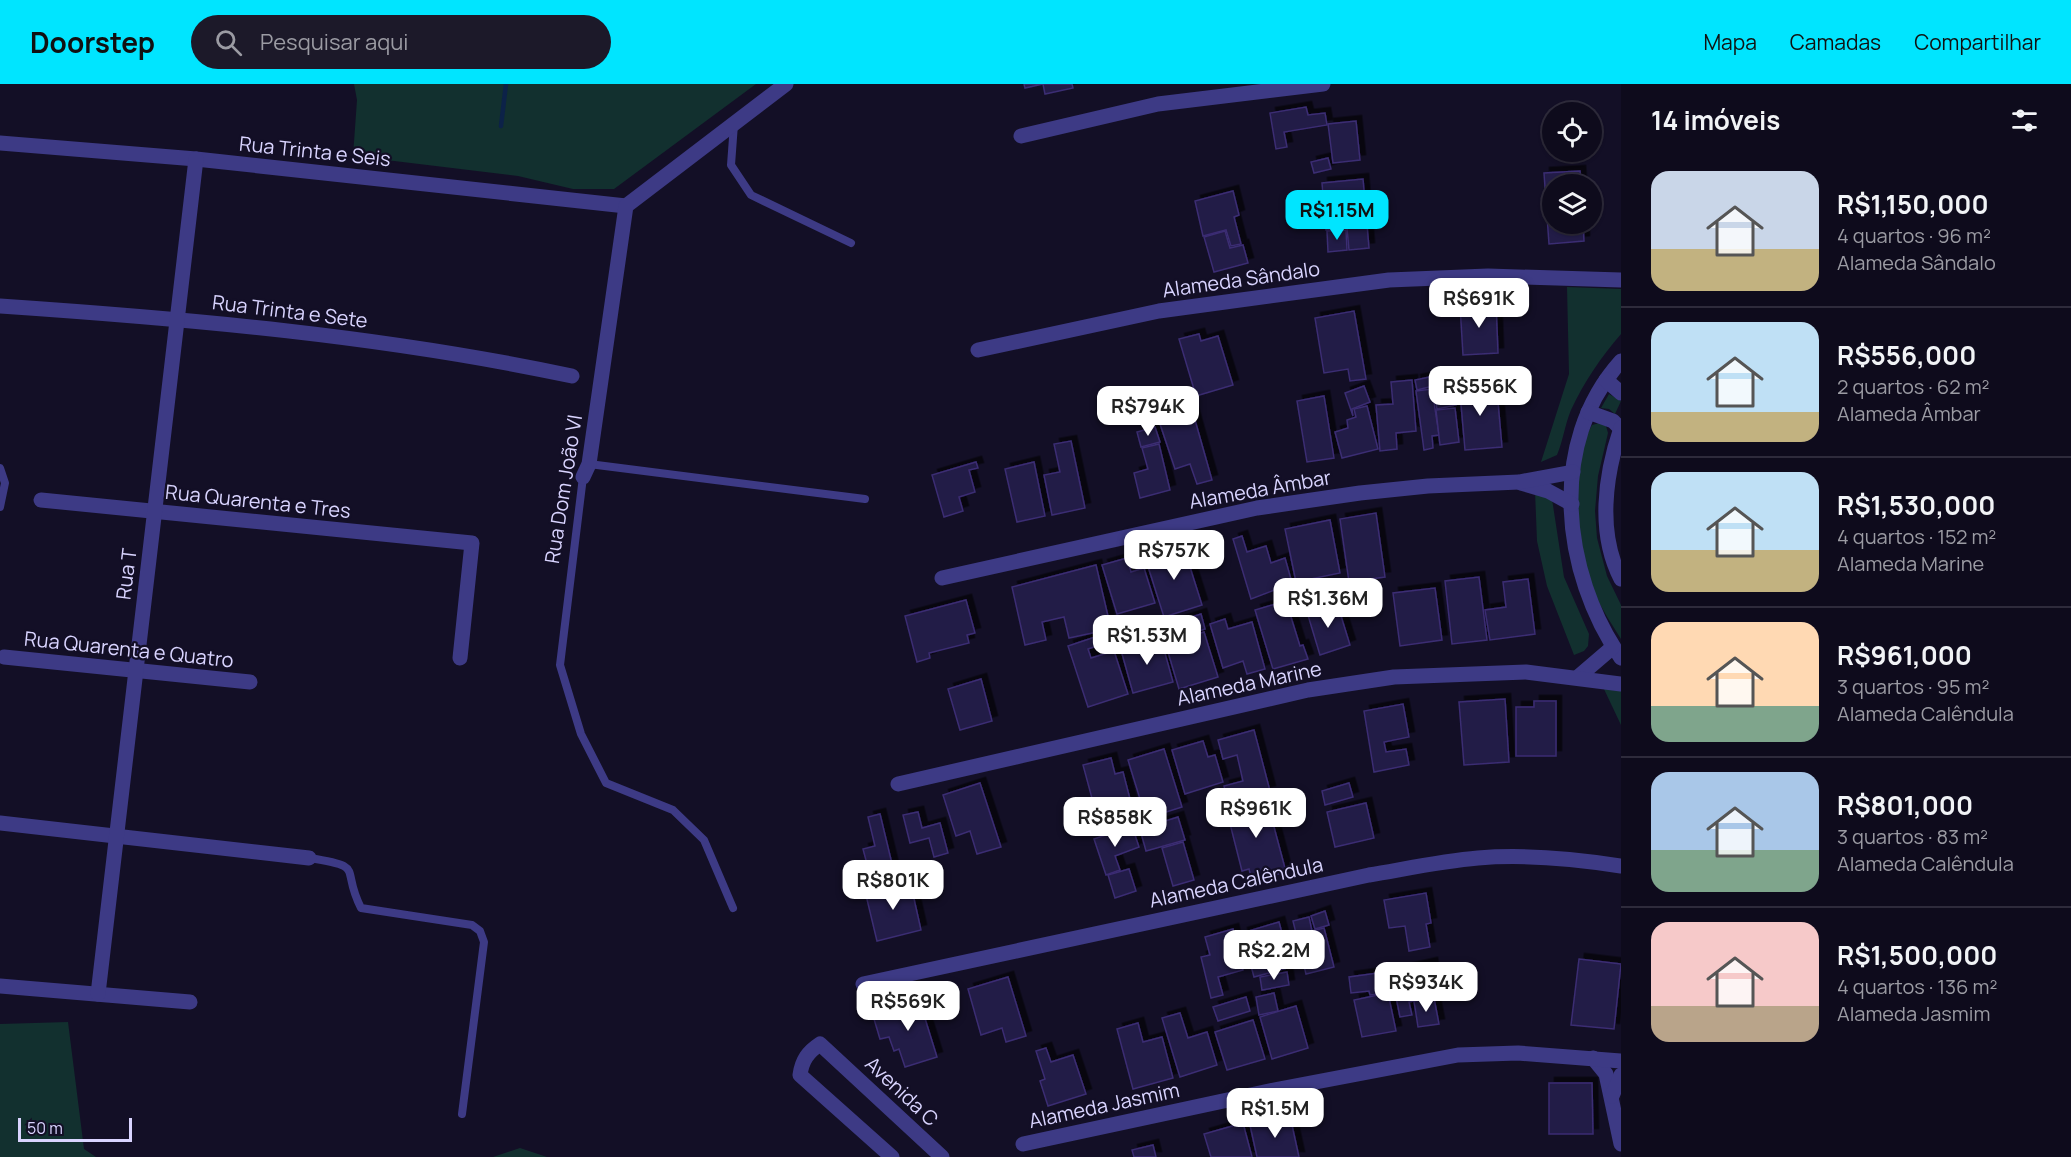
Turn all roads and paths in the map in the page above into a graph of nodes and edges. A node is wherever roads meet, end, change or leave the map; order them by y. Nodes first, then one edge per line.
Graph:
1 (786, 84) edge
2 (1323, 84) edge
3 (734, 124) junction
4 (1021, 136) dead end
5 (0, 143) edge
6 (196, 159) junction
7 (626, 206) junction
8 (851, 243) dead end
9 (1621, 280) edge
10 (0, 306) edge
11 (177, 318) junction
12 (978, 350) dead end
13 (1621, 361) edge
14 (572, 376) dead end
15 (1606, 380) junction
16 (1621, 393) edge
17 (1588, 411) junction
18 (1621, 428) edge
19 (0, 468) edge
20 (586, 470) junction
21 (1573, 472) junction
22 (1519, 482) junction
23 (865, 499) dead end
24 (41, 500) dead end
25 (1572, 504) junction
26 (0, 507) edge
27 (154, 511) junction
28 (942, 578) dead end
29 (1621, 579) edge
30 (1617, 653) edge
31 (4, 657) dead end
32 (460, 658) dead end
33 (136, 670) junction
34 (1578, 677) junction
35 (250, 682) dead end
36 (1621, 684) edge
37 (898, 783) dead end
38 (0, 823) edge
39 (116, 837) junction
40 (309, 858) joint
41 (1621, 866) edge
42 (732, 908) dead end
43 (863, 984) dead end
44 (0, 986) edge
45 (98, 994) junction
46 (190, 1002) dead end
47 (1593, 1058) junction
48 (1621, 1061) edge
49 (1621, 1075) edge
50 (1612, 1096) junction
51 (462, 1114) dead end
52 (1023, 1144) dead end
53 (1621, 1144) edge
54 (892, 1157) edge
55 (942, 1157) edge

1 - 3 street
2 - 4 street
3 - 7 street
3 - 8 lane
5 - 6 street, Rua Trinta e Seis
6 - 7 street, Rua Trinta e Seis
6 - 11 street, Rua T
7 - 20 street, Rua Dom João VI
9 - 12 street, Alameda Sândalo
10 - 11 street, Rua Trinta e Sete
11 - 14 street, Rua Trinta e Sete
11 - 27 street, Rua T
13 - 15 street
15 - 16 street
15 - 17 street
17 - 18 street
17 - 21 street
18 - 29 street
19 - 26 lane
20 - 23 lane
20 - 42 lane, Rua Dom João VI
21 - 22 street, Alameda Âmbar
21 - 25 street
22 - 25 street, Alameda Âmbar
22 - 28 street, Alameda Âmbar
24 - 27 street, Rua Quarenta e Tres
25 - 30 street
27 - 32 street, Rua Quarenta e Tres
27 - 33 street, Rua T
30 - 34 street
31 - 33 street, Rua Quarenta e Quatro
33 - 35 street, Rua Quarenta e Quatro
33 - 39 street, Rua T
34 - 36 street, Alameda Marine
34 - 37 street, Alameda Marine
38 - 39 street
39 - 40 street
39 - 45 street, Rua T
40 - 51 lane
41 - 43 street, Alameda Calêndula
44 - 45 street
45 - 46 street
47 - 48 street, Alameda Jasmim
47 - 50 street
47 - 52 street, Alameda Jasmim
49 - 50 street
50 - 53 street
54 - 55 street, Avenida C

